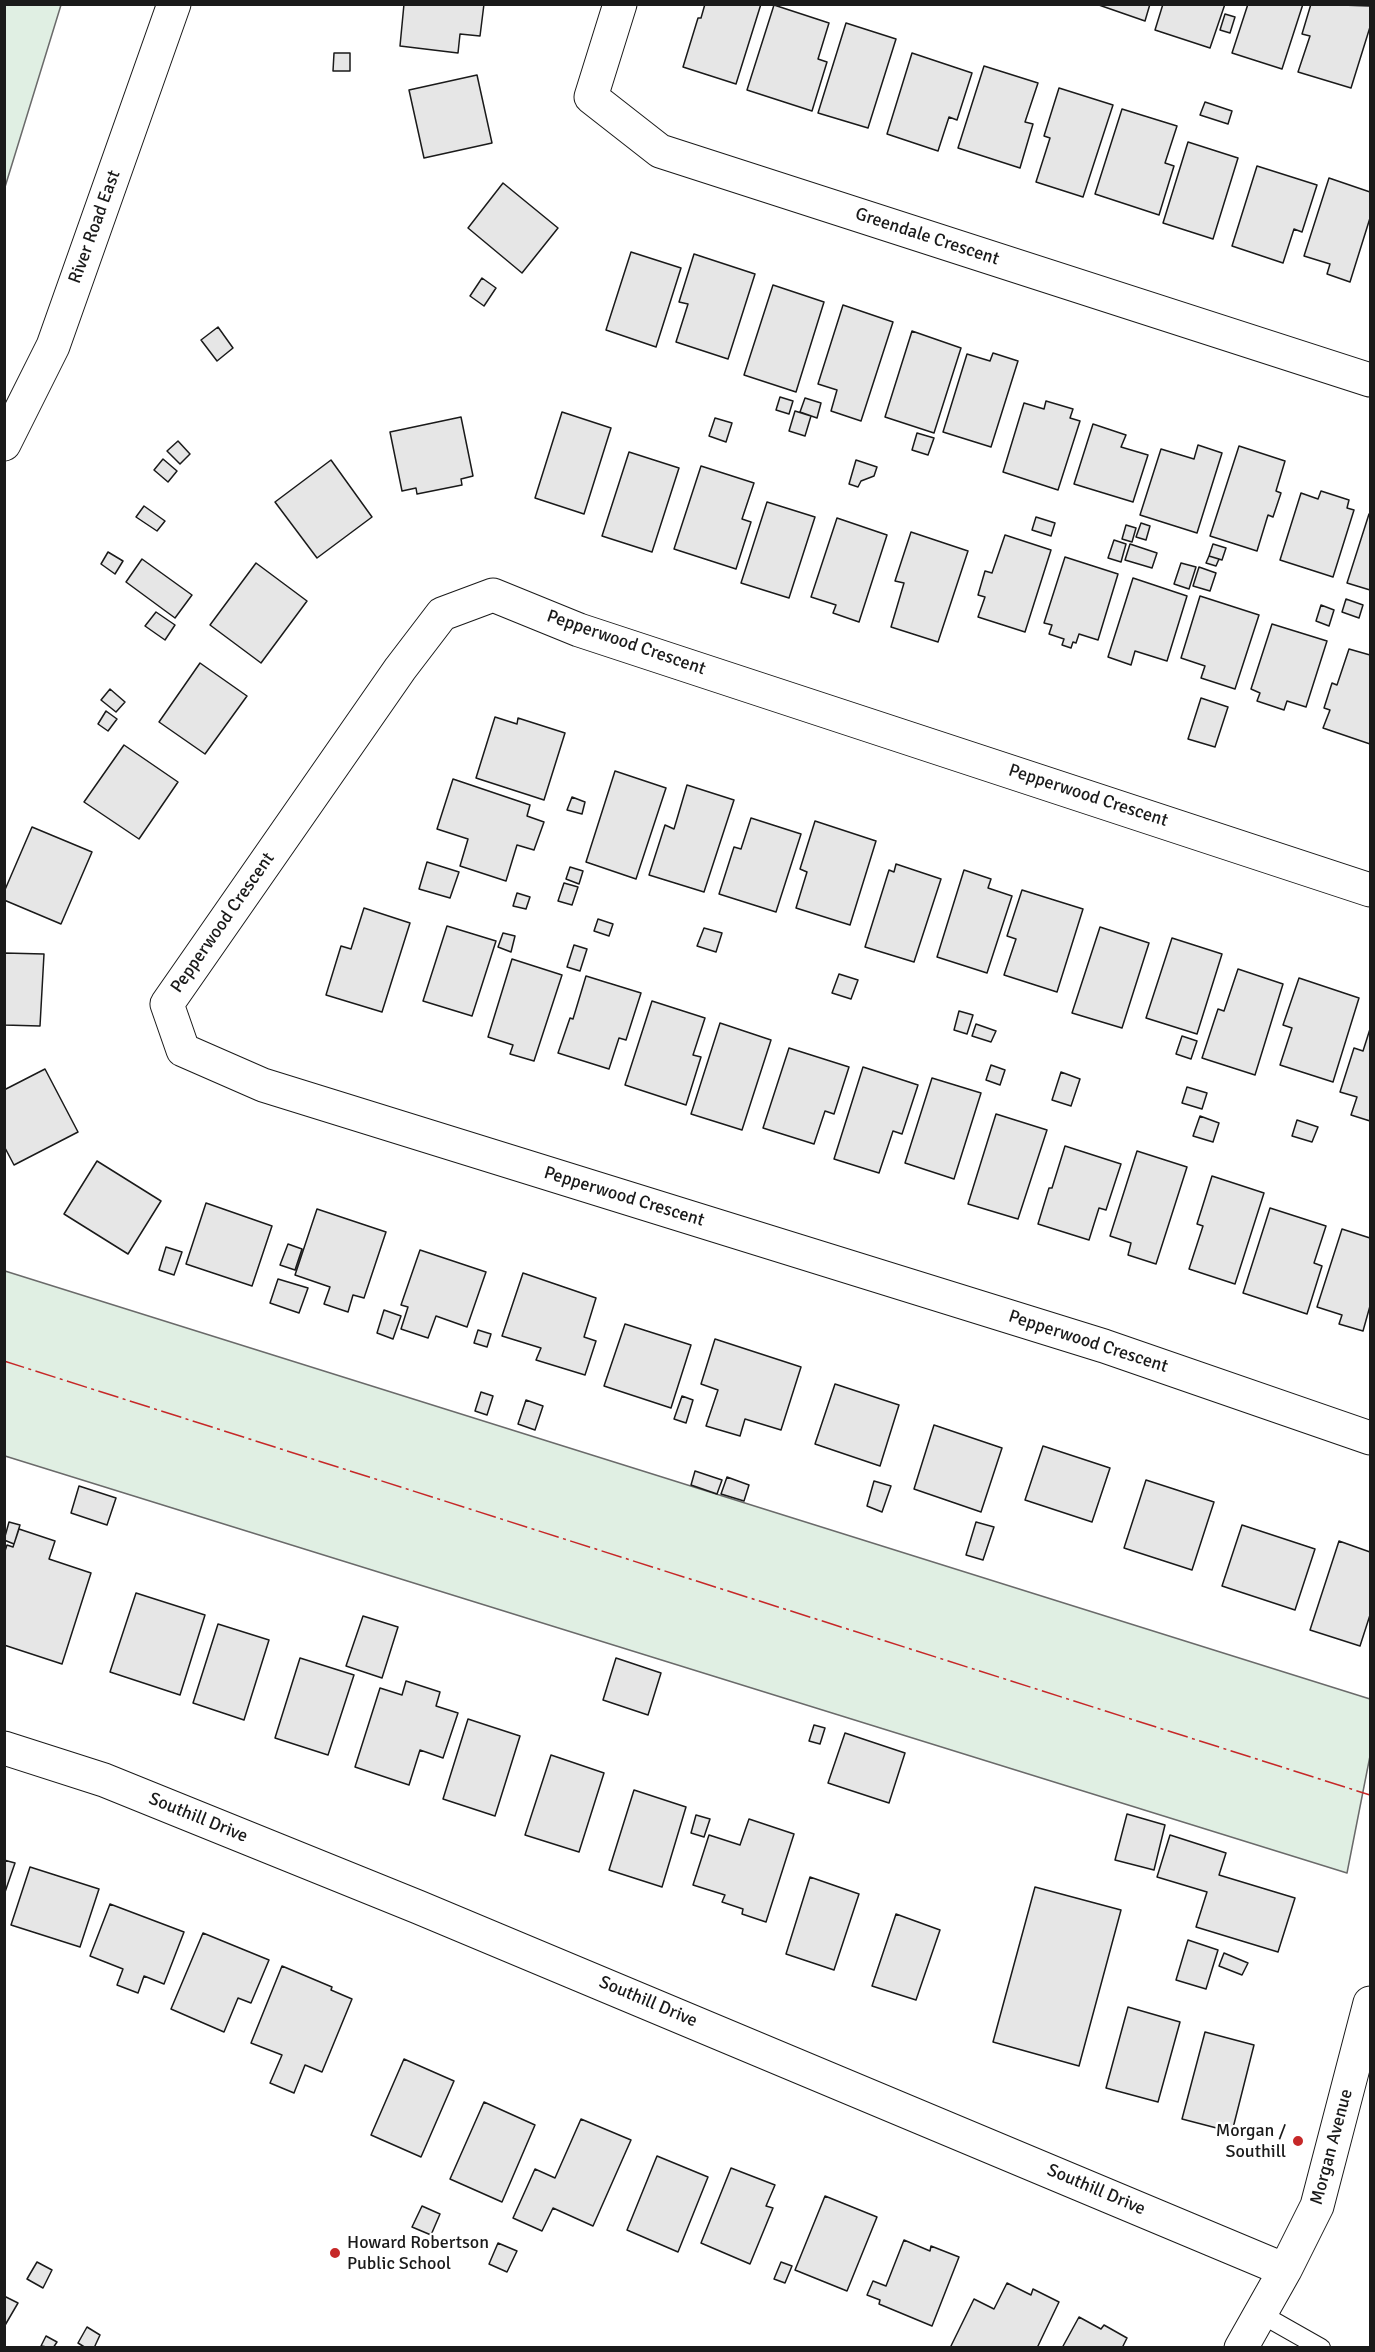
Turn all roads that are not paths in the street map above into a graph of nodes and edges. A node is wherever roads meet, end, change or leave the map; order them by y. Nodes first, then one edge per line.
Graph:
1 (174, 4) edge
2 (620, 4) edge
3 (1371, 380) edge
4 (4, 444) edge
5 (1371, 890) edge
6 (1371, 1438) edge
7 (4, 1748) edge
8 (1371, 2003) edge
9 (1285, 2270) junction
10 (1261, 2314) junction
11 (1241, 2348) edge
12 (1320, 2348) edge

1 - 4 street, River Road East
2 - 3 street, Greendale Crescent
5 - 6 street, Pepperwood Crescent
7 - 9 street, Southill Drive
8 - 9 street, Morgan Avenue
9 - 10 street, Morgan Avenue
10 - 11 street, Morgan Avenue
10 - 12 lane

